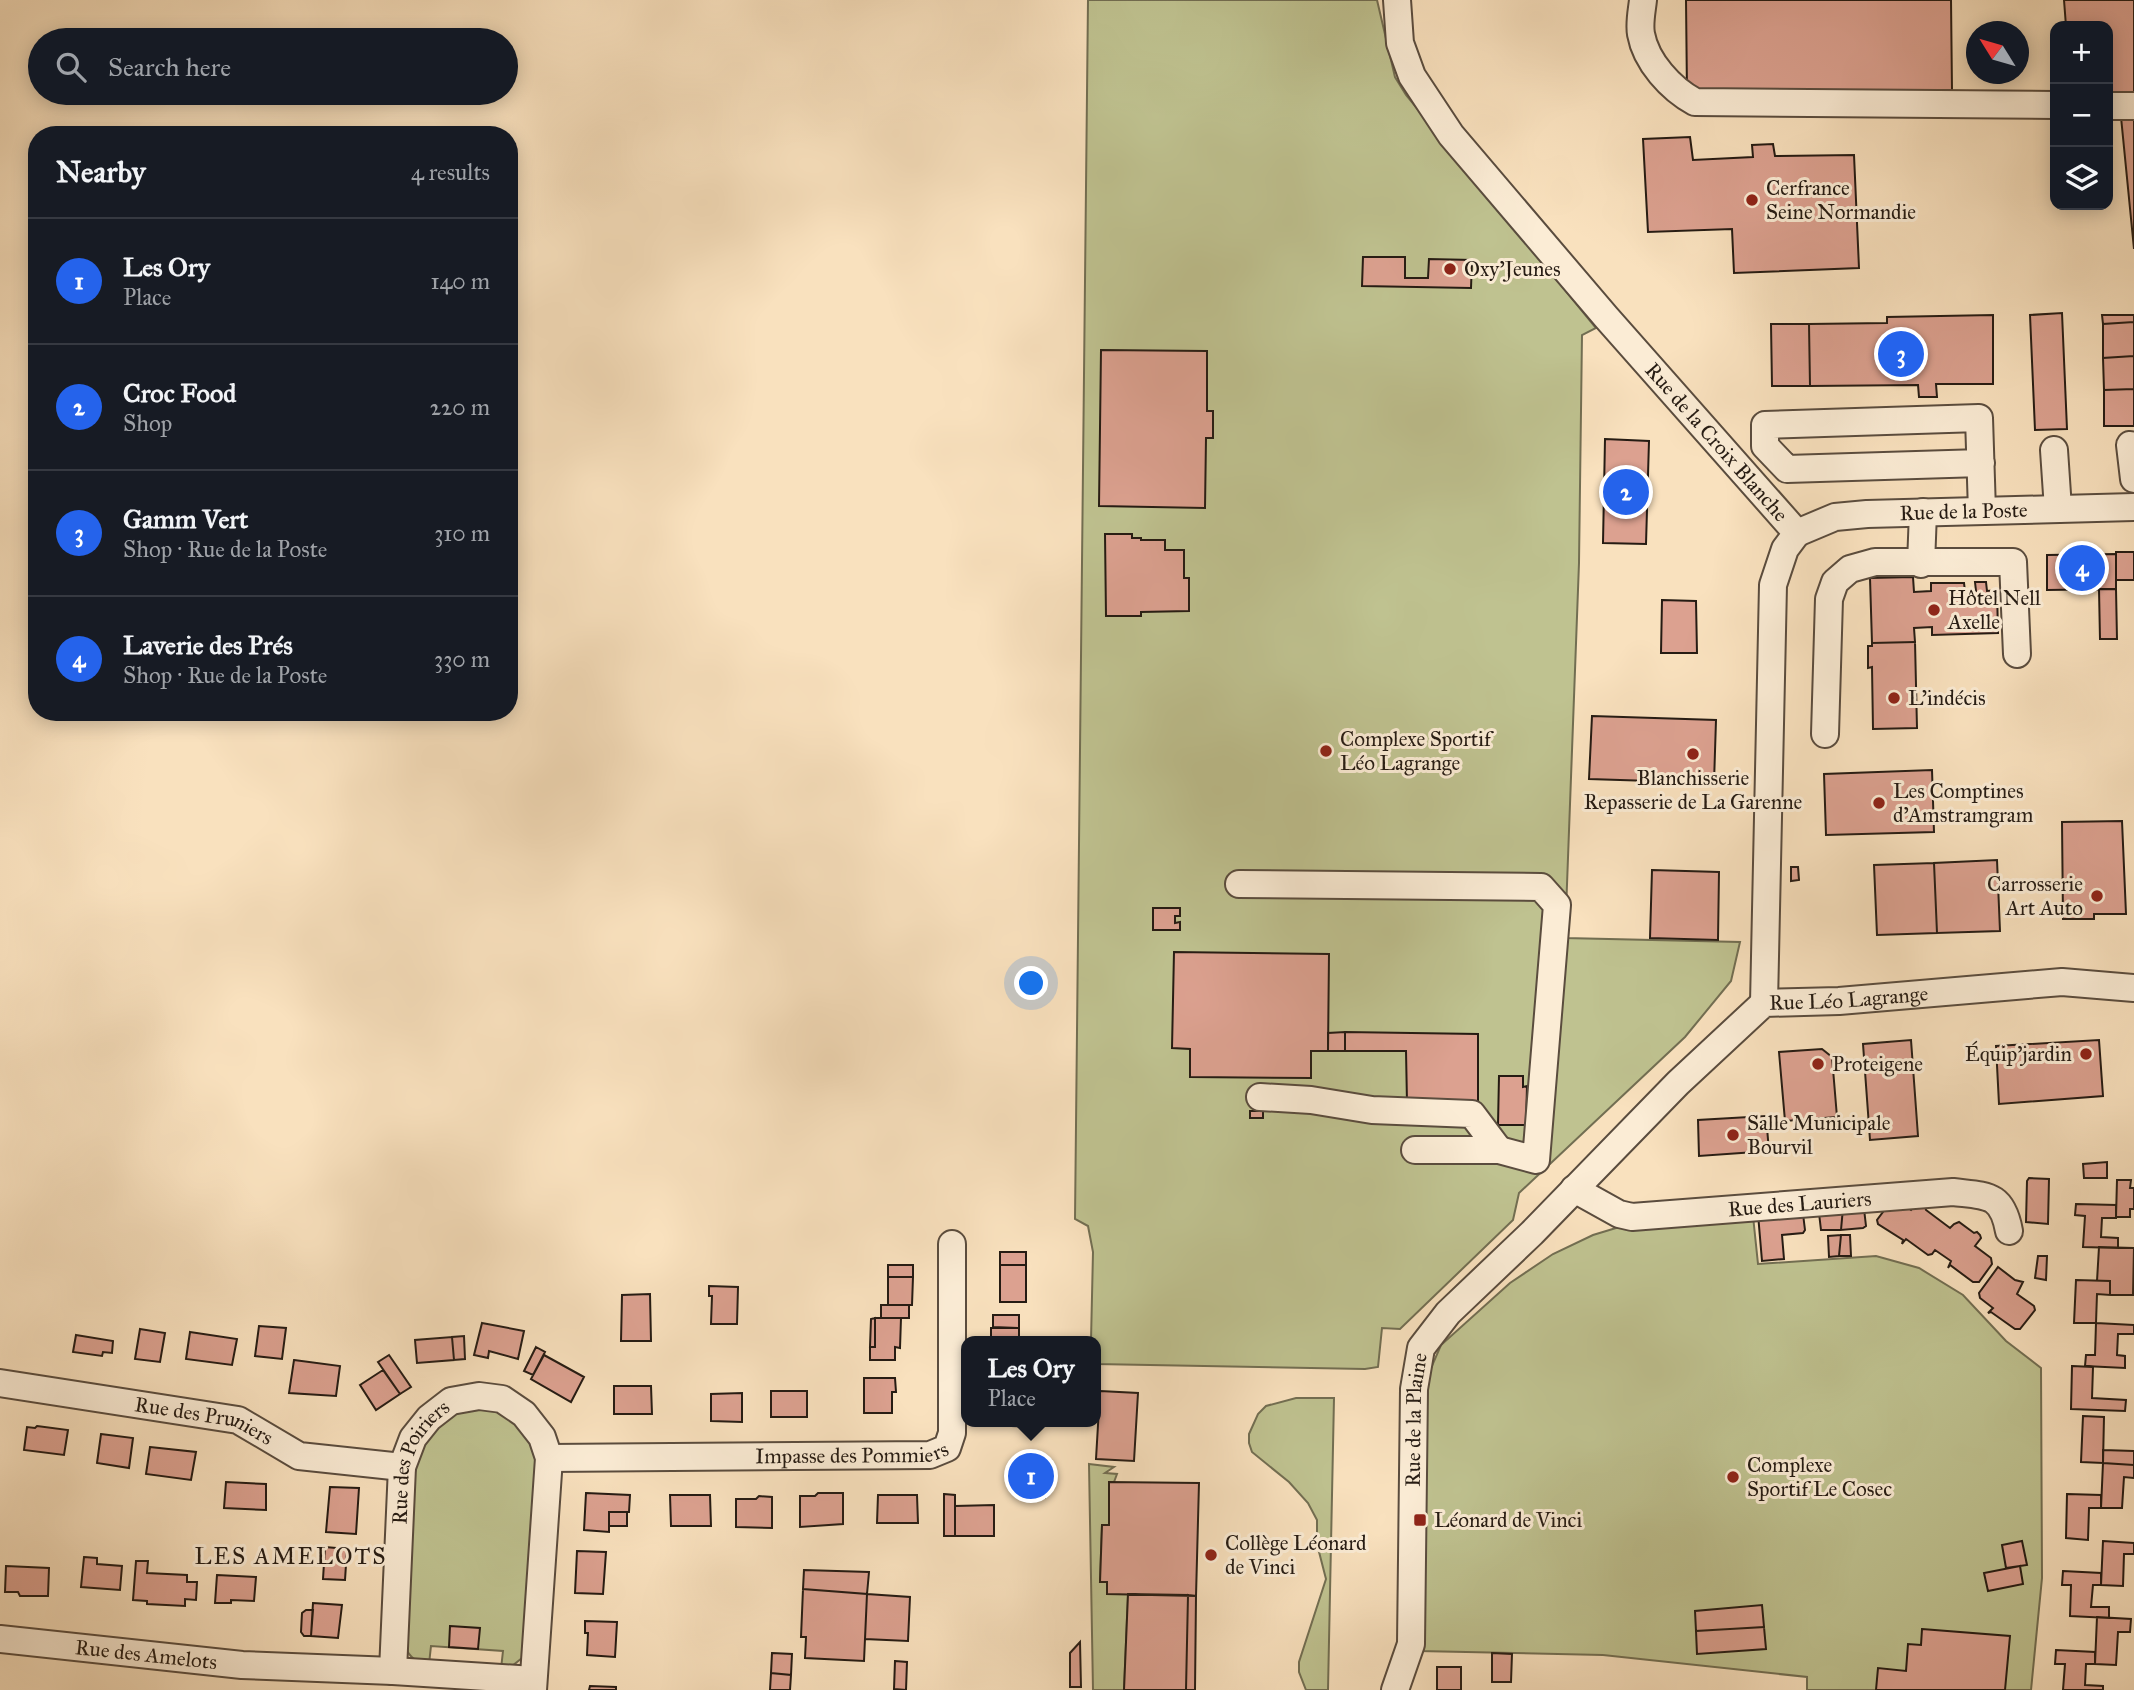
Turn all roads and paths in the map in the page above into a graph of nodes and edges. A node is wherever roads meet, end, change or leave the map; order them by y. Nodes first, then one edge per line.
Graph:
1 (1397, 0) edge
2 (1643, 0) edge
3 (2050, 105) edge
4 (2113, 106) edge
5 (2134, 106) edge
6 (2130, 444) dead end
7 (2054, 450) dead end
8 (1981, 463) junction
9 (2134, 479) edge
10 (2134, 507) edge
11 (2058, 509) junction
12 (1982, 510) junction
13 (1923, 512) junction
14 (1797, 533) junction
15 (1921, 564) junction
16 (2017, 654) dead end
17 (1825, 734) dead end
18 (1239, 884) dead end
19 (2134, 988) edge
20 (1764, 1003) junction
21 (1260, 1097) dead end
22 (1415, 1150) dead end
23 (1499, 1150) junction
24 (1574, 1189) junction
25 (2009, 1231) dead end
26 (1532, 1233) joint
27 (952, 1244) dead end
28 (0, 1383) edge
29 (549, 1458) junction
30 (402, 1467) junction
31 (0, 1639) edge
32 (393, 1671) junction
33 (533, 1685) edge
34 (1395, 1690) edge

1 - 14 street, Rue de la Croix Blanche
2 - 3 street
4 - 5 street
6 - 9 street
7 - 11 street
8 - 8 street
8 - 12 street
10 - 11 street, Rue de la Poste
11 - 12 street, Rue de la Poste
12 - 13 street, Rue de la Poste
13 - 14 street, Rue de la Poste
13 - 15 street
14 - 20 street, Rue de la Croix Blanche
15 - 16 street
15 - 17 street
18 - 23 street
19 - 20 street, Rue Léo Lagrange
20 - 24 street, Rue Léo Lagrange
21 - 23 street
22 - 23 street
24 - 25 street, Rue des Lauriers
24 - 26 street, Rue Léo Lagrange
26 - 34 street, Rue de la Plaine
27 - 29 street, Impasse des Pommiers
28 - 30 street, Rue des Pruniers
29 - 30 street, Rue des Poiriers
29 - 33 street, Rue des Poiriers
30 - 32 street, Rue des Poiriers
31 - 32 street, Rue des Amelots
32 - 33 street, Rue des Amelots

